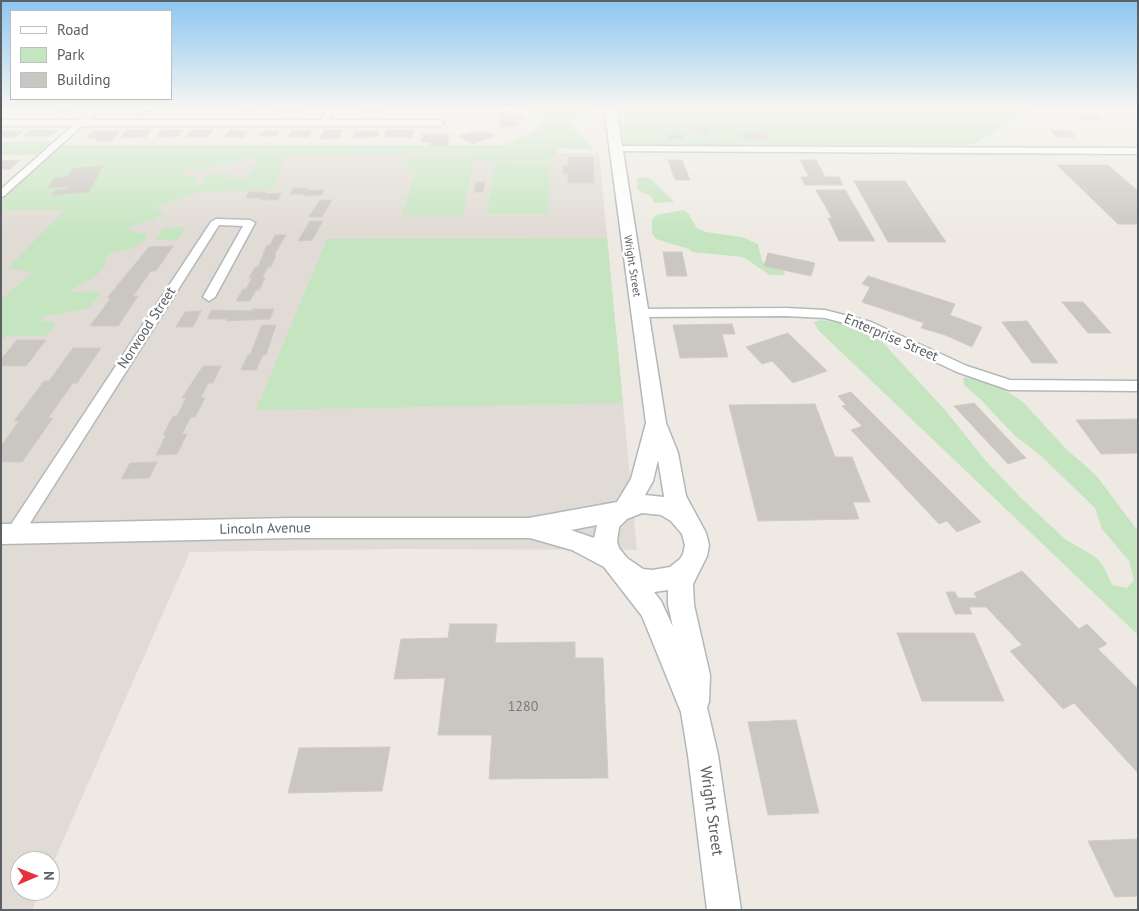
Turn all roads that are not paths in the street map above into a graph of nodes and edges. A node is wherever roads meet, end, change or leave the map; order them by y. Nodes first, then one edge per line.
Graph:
1 (615, 149) edge
2 (51, 150) edge
3 (749, 150) edge
4 (1138, 151) edge
5 (1, 184) edge
6 (12, 184) junction
7 (1, 194) edge
8 (209, 297) dead end
9 (639, 313) junction
10 (1138, 386) edge
11 (656, 424) junction
12 (621, 511) junction
13 (688, 522) junction
14 (529, 528) junction
15 (7, 534) edge
16 (615, 563) junction
17 (689, 567) junction
18 (694, 712) junction
19 (724, 910) edge

1 - 9 main road, Wright Street
2 - 6 street
3 - 4 street
5 - 6 street
6 - 7 street
8 - 15 street, Norwood Street
9 - 10 street, Enterprise Street
9 - 11 main road, Wright Street
11 - 12 main road, Wright Street
11 - 13 main road, Wright Street
12 - 13 main road
12 - 14 main road, Lincoln Avenue
12 - 16 main road
13 - 17 main road
14 - 15 main road, Lincoln Avenue
14 - 16 main road, Lincoln Avenue
16 - 17 main road
16 - 18 main road, Wright Street
17 - 18 main road, Wright Street
18 - 19 main road, Wright Street

